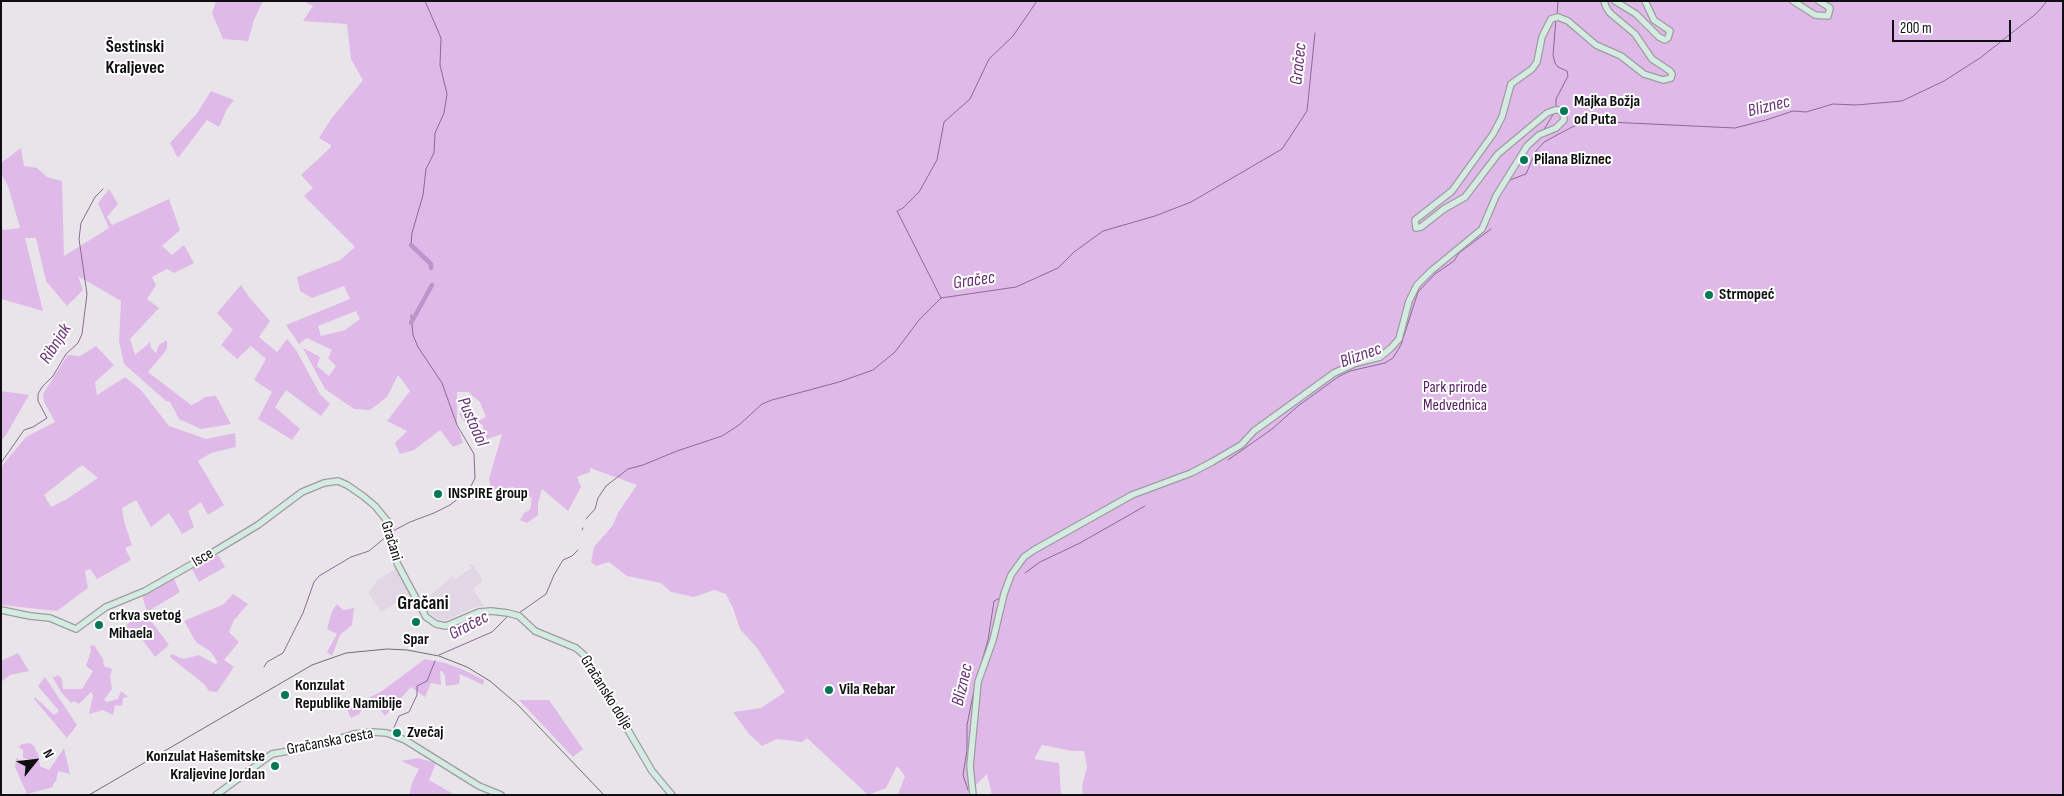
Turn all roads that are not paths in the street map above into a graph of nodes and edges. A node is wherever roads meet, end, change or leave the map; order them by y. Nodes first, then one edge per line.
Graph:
1 (1604, 1) edge
2 (1615, 1) edge
3 (1645, 1) edge
4 (1793, 1) edge
5 (1819, 1) edge
6 (329, 481) joint
7 (1, 610) edge
8 (519, 616) joint
9 (216, 795) edge
10 (501, 795) edge
11 (672, 795) edge
12 (973, 795) edge

1 - 12 main road
2 - 3 main road
4 - 5 main road
6 - 7 main road, Isce
6 - 8 main road, Gračani
8 - 11 main road, Gračansko dolje
9 - 10 main road, Gračanska cesta

